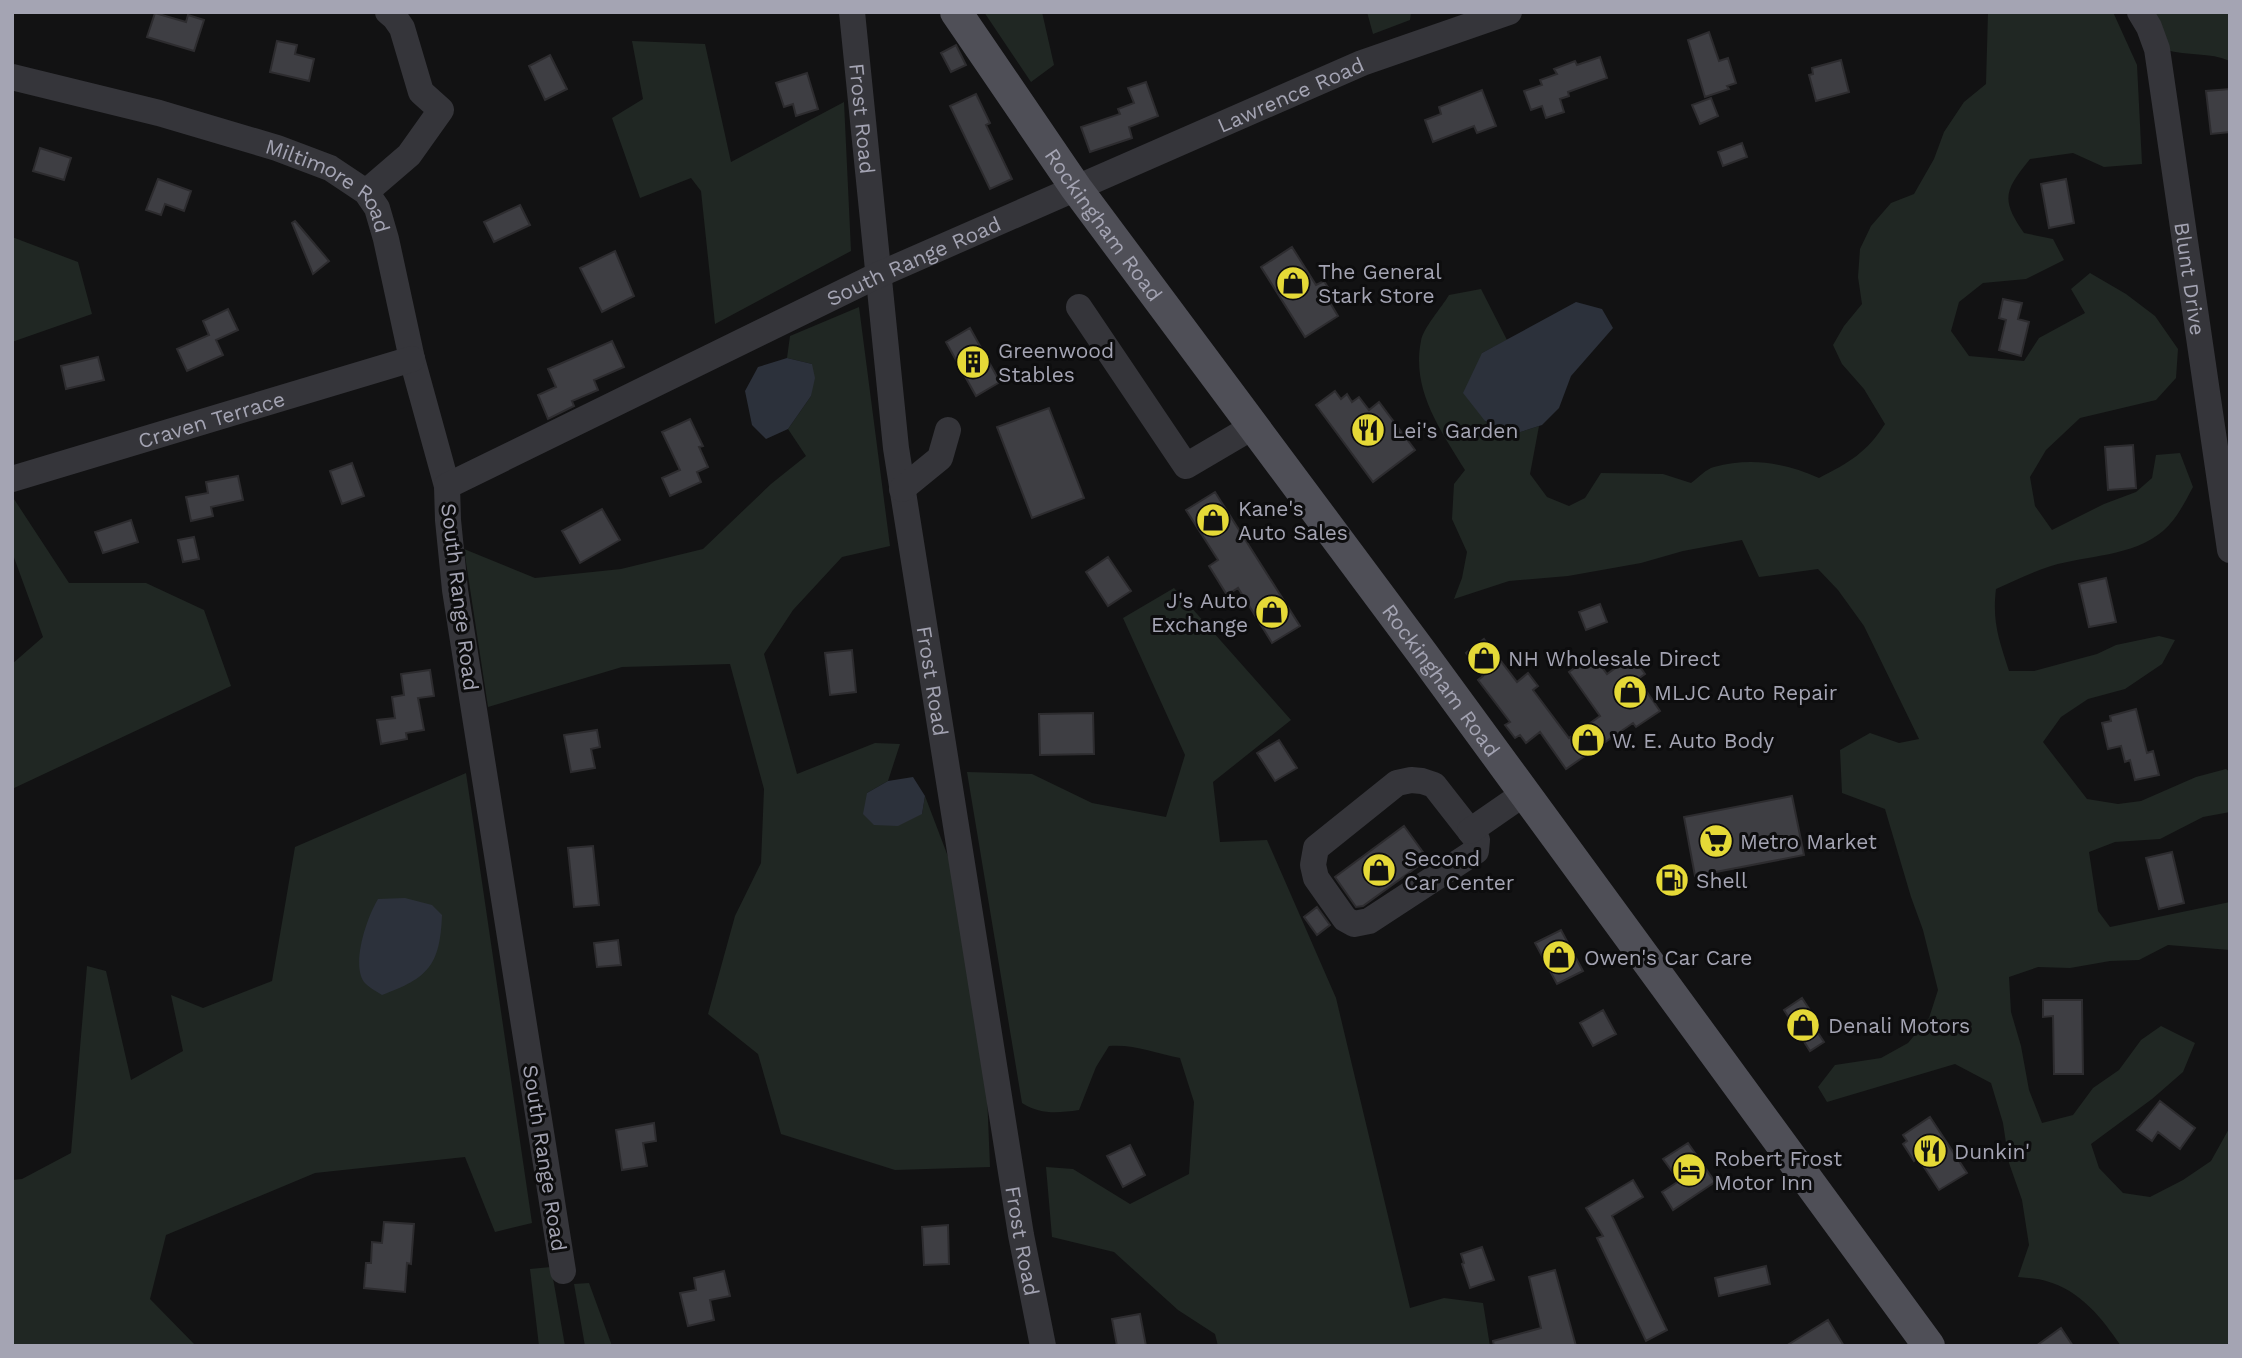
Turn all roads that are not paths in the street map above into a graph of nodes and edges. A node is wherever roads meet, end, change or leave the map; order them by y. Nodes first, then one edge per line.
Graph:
1 (388, 12) edge
2 (852, 12) edge
3 (956, 12) edge
4 (1510, 12) edge
5 (2140, 12) edge
6 (12, 77) edge
7 (1076, 188) junction
8 (366, 192) junction
9 (878, 275) junction
10 (1079, 307) dead end
11 (412, 359) junction
12 (1254, 426) junction
13 (948, 430) dead end
14 (12, 479) edge
15 (447, 486) junction
16 (902, 489) junction
17 (2230, 550) edge
18 (1525, 793) junction
19 (1470, 831) junction
20 (563, 1271) dead end
21 (1043, 1346) edge
22 (1929, 1346) edge

1 - 8 street
2 - 9 street, Frost Road
3 - 7 main road, Rockingham Road
4 - 7 street, Lawrence Road
5 - 17 street, Blunt Drive
6 - 8 street, Miltimore Road
7 - 9 street, South Range Road
7 - 12 main road, Rockingham Road
8 - 11 street, Miltimore Road
9 - 15 street, South Range Road
9 - 16 street, Frost Road
10 - 12 street
11 - 14 street, Craven Terrace
11 - 15 street, Miltimore Road
12 - 18 main road, Rockingham Road
13 - 16 street
15 - 20 street, South Range Road
16 - 21 street, Frost Road
18 - 19 street
18 - 22 main road, Rockingham Road
19 - 19 street

